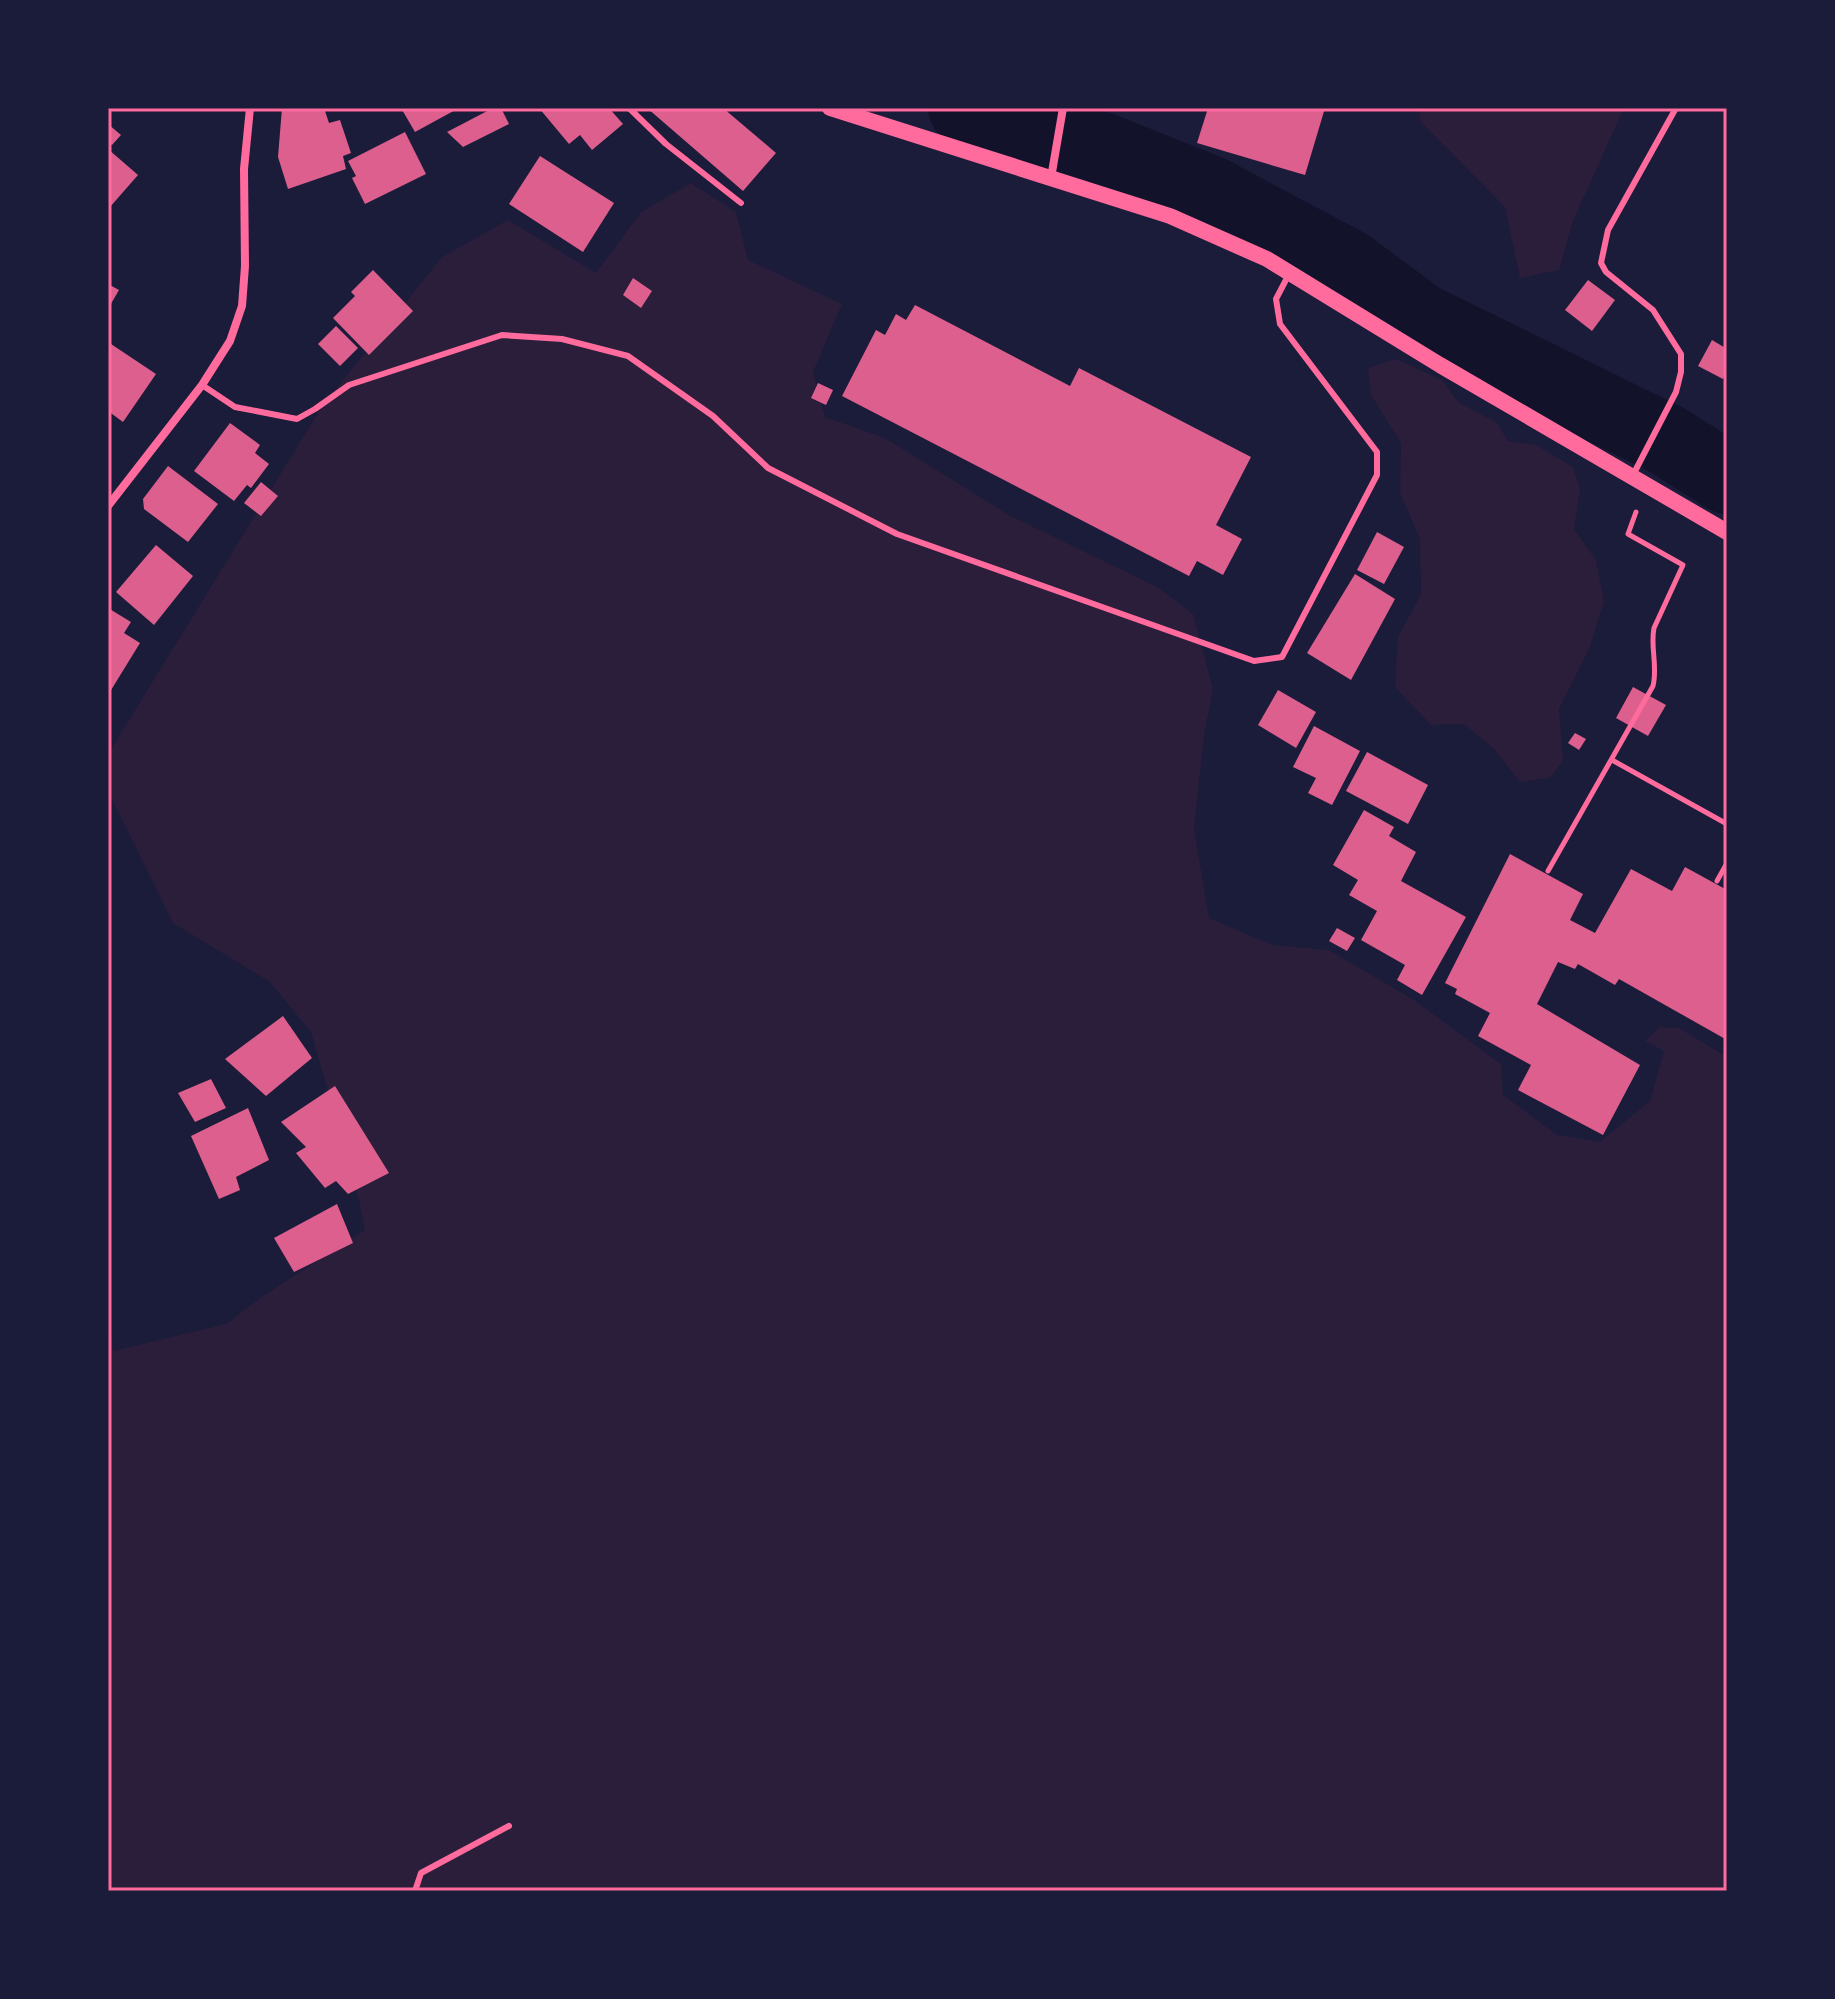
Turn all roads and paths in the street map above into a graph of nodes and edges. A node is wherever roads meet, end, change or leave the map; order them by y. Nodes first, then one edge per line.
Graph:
1 (250, 108) edge
2 (629, 108) edge
3 (830, 108) edge
4 (1676, 108) edge
5 (1063, 112) edge
6 (1050, 179) junction
7 (741, 203) dead end
8 (1290, 273) junction
9 (202, 385) junction
10 (1632, 477) junction
11 (1648, 485) junction
12 (108, 506) edge
13 (1727, 532) edge
14 (1612, 760) junction
15 (1727, 824) edge
16 (1727, 863) edge
17 (1548, 871) dead end
18 (1717, 881) dead end
19 (509, 1826) dead end
20 (415, 1891) edge

1 - 9 street
2 - 7 lane
3 - 6 main road
4 - 10 lane
5 - 6 street
6 - 8 main road
8 - 9 lane
8 - 10 main road
9 - 12 street
10 - 11 main road
11 - 13 main road
11 - 14 path
14 - 15 path
14 - 17 path
16 - 18 path
19 - 20 lane

